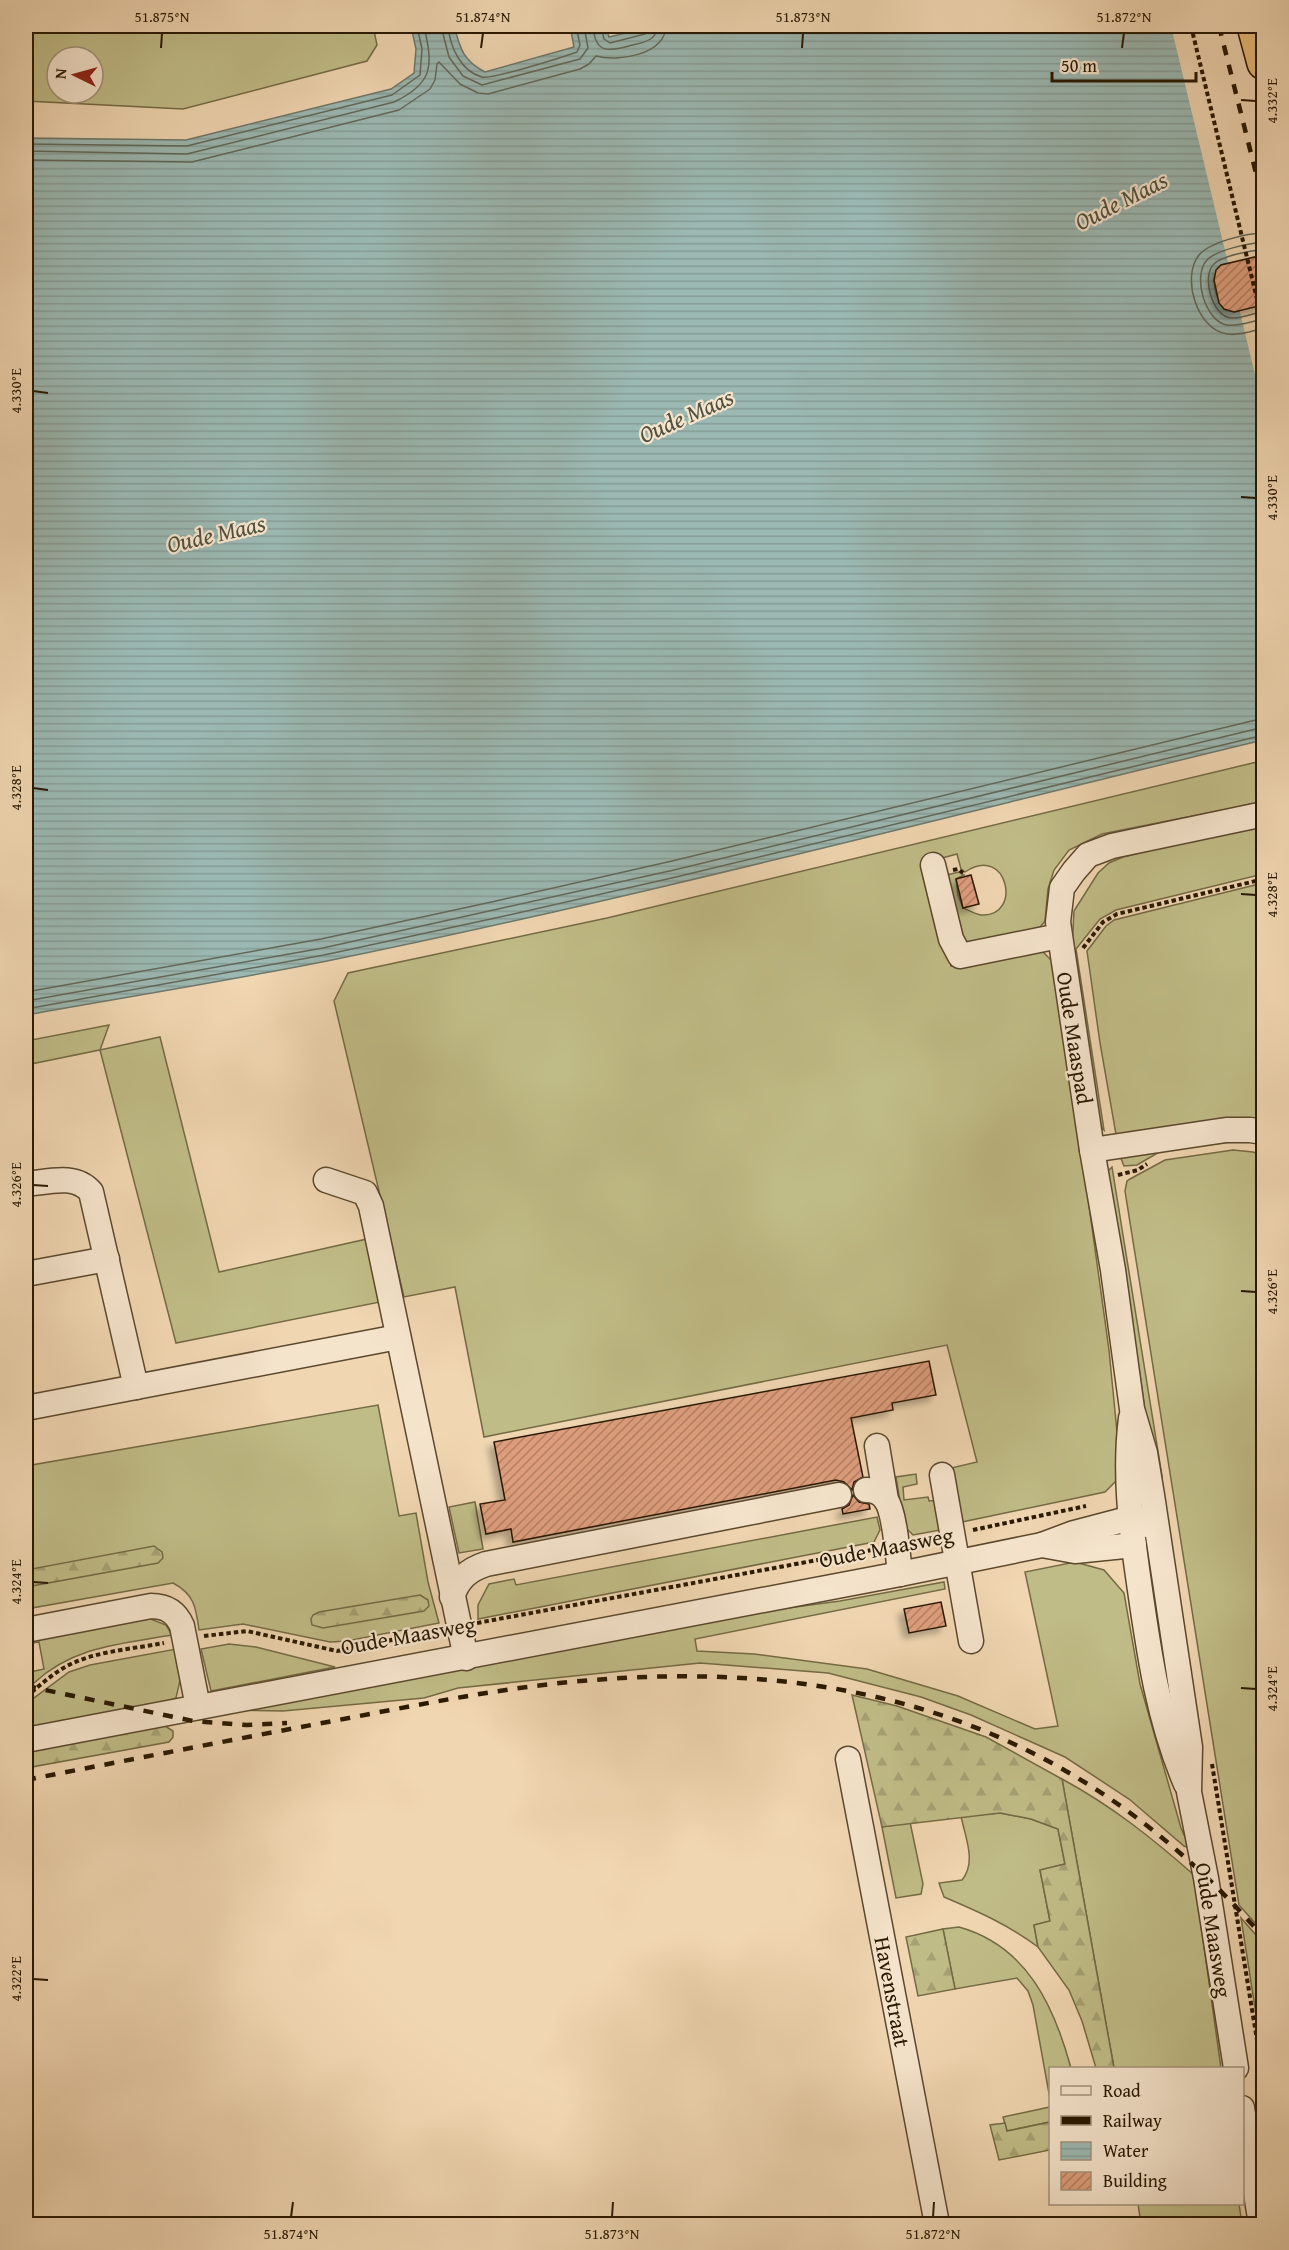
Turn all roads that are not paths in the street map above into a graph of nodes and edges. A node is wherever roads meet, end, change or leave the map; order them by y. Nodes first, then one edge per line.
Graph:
1 (1254, 26) edge
2 (1263, 63) edge
3 (1263, 814) edge
4 (933, 866) dead end
5 (1059, 936) junction
6 (1263, 1132) edge
7 (1103, 1149) junction
8 (326, 1180) dead end
9 (26, 1184) edge
10 (107, 1259) junction
11 (26, 1274) edge
12 (398, 1336) junction
13 (136, 1388) junction
14 (26, 1408) edge
15 (1132, 1409) junction
16 (877, 1446) dead end
17 (942, 1475) dead end
18 (839, 1495) dead end
19 (1131, 1518) junction
20 (1156, 1528) junction
21 (1042, 1545) junction
22 (1134, 1545) junction
23 (958, 1562) junction
24 (900, 1574) junction
25 (452, 1597) junction
26 (26, 1630) edge
27 (971, 1641) dead end
28 (466, 1658) junction
29 (198, 1707) junction
30 (26, 1740) edge
31 (848, 1758) dead end
32 (1190, 1792) junction
33 (1236, 2067) edge
34 (1244, 2120) edge
35 (937, 2224) edge
36 (1261, 2224) edge

1 - 2 highway
3 - 5 street, Oude Maaspad
4 - 5 street
5 - 7 street, Oude Maaspad
6 - 7 street
7 - 15 street, Oude Maaspad
8 - 12 street
9 - 10 street
10 - 11 street
10 - 13 street
12 - 13 street
12 - 25 street
13 - 14 street
15 - 19 street, Oude Maaspad
15 - 20 street, Oude Maaspad
16 - 24 street
17 - 23 street
18 - 25 street
19 - 20 street
19 - 21 street, Oude Maasweg
19 - 22 street, Oude Maasweg
20 - 22 street
20 - 32 street, Oude Maasweg
21 - 22 street, Oude Maasweg
21 - 23 street, Oude Maasweg
22 - 32 street, Oude Maasweg
23 - 24 street, Oude Maasweg
23 - 27 street
24 - 28 street, Oude Maasweg
25 - 28 street
26 - 29 street
28 - 29 street, Oude Maasweg
29 - 30 street, Oude Maasweg
31 - 35 street, Havenstraat
32 - 33 street, Oude Maasweg
34 - 36 street

